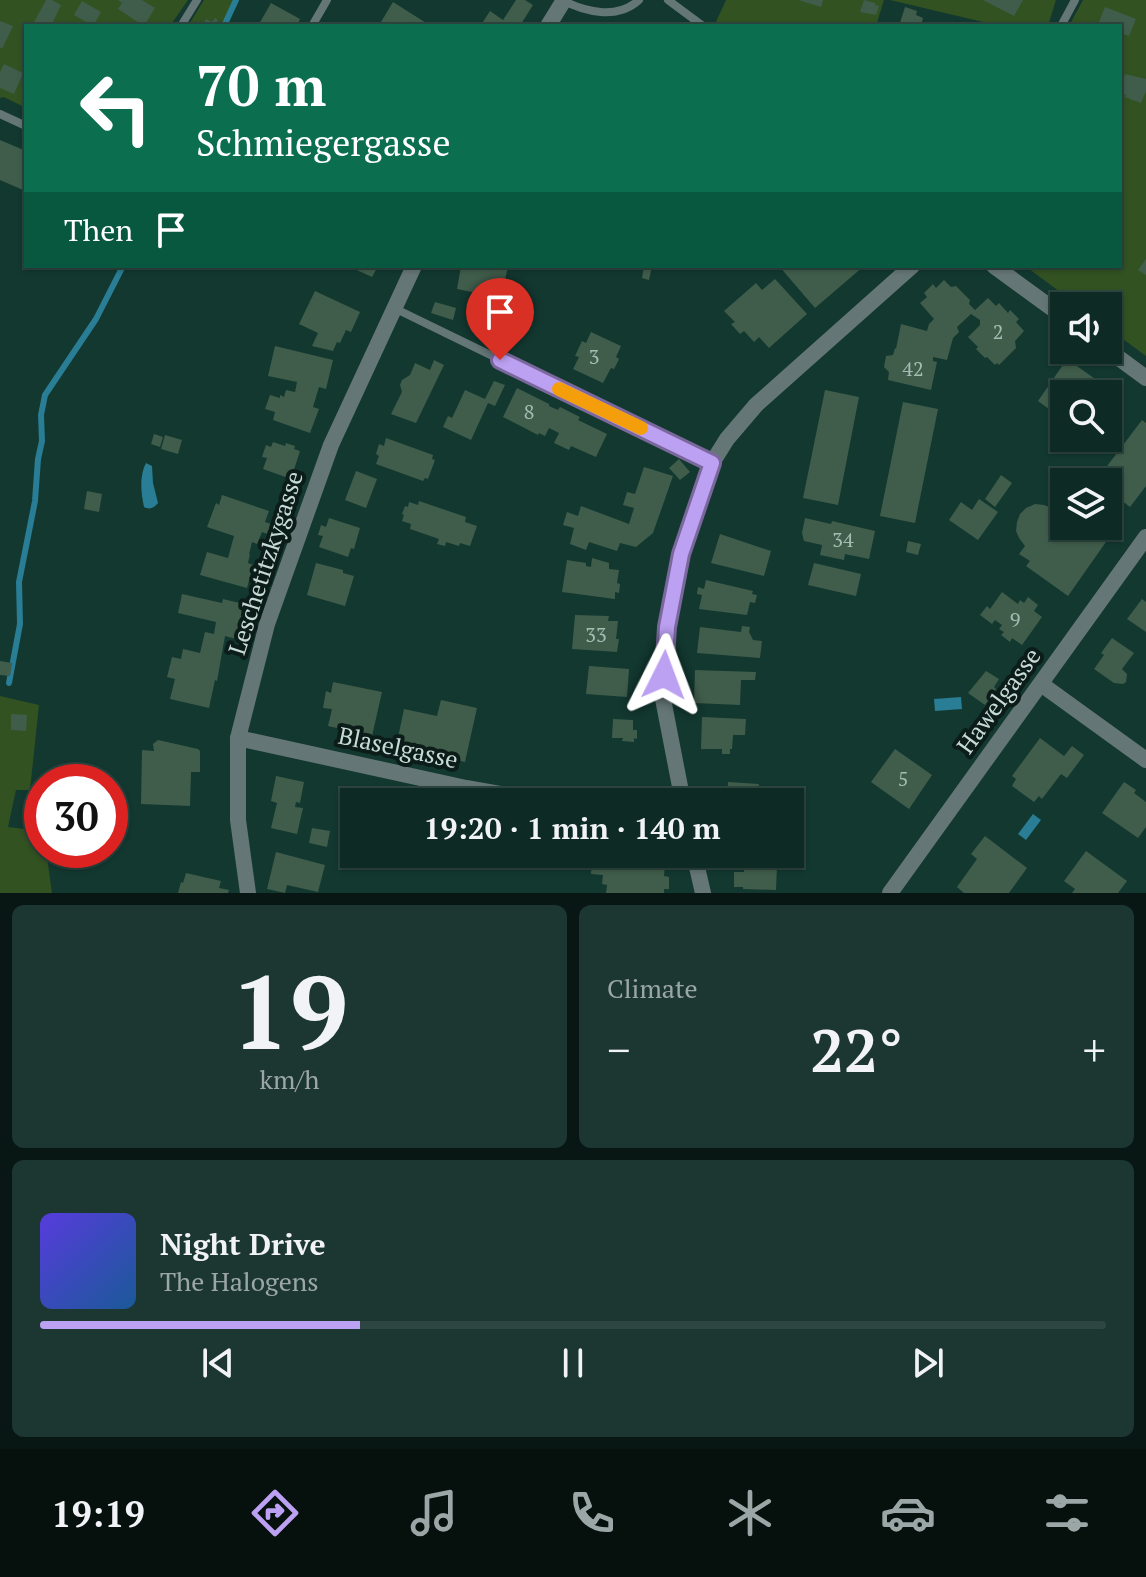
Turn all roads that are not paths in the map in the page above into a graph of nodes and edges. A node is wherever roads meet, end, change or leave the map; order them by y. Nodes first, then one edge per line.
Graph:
1 (197, 0) edge
2 (327, 0) edge
3 (563, 0) edge
4 (639, 0) edge
5 (668, 0) edge
6 (1075, 0) edge
7 (182, 24) edge
8 (313, 24) edge
9 (549, 24) edge
10 (700, 24) edge
11 (1062, 24) edge
12 (0, 114) edge
13 (24, 125) edge
14 (413, 268) edge
15 (910, 268) edge
16 (997, 268) edge
17 (1050, 307) edge
18 (394, 308) junction
19 (1122, 360) edge
20 (1146, 378) edge
21 (712, 463) junction
22 (1146, 537) edge
23 (1041, 684) junction
24 (238, 738) junction
25 (1146, 760) edge
26 (466, 788) edge
27 (680, 788) edge
28 (697, 868) edge
29 (248, 893) edge
30 (703, 893) edge
31 (890, 893) edge

1 - 7 lane
2 - 8 lane
3 - 4 lane
3 - 9 street
5 - 10 lane
6 - 11 lane
12 - 13 lane
14 - 18 street, Leschetitzkygasse
15 - 21 street
16 - 17 street
18 - 21 lane
18 - 24 street, Leschetitzkygasse
19 - 20 street
21 - 27 street
22 - 23 street, Hawelgasse
23 - 25 street
23 - 31 street, Hawelgasse
24 - 26 street, Blaselgasse
24 - 29 street, Leschetitzkygasse
28 - 30 street

